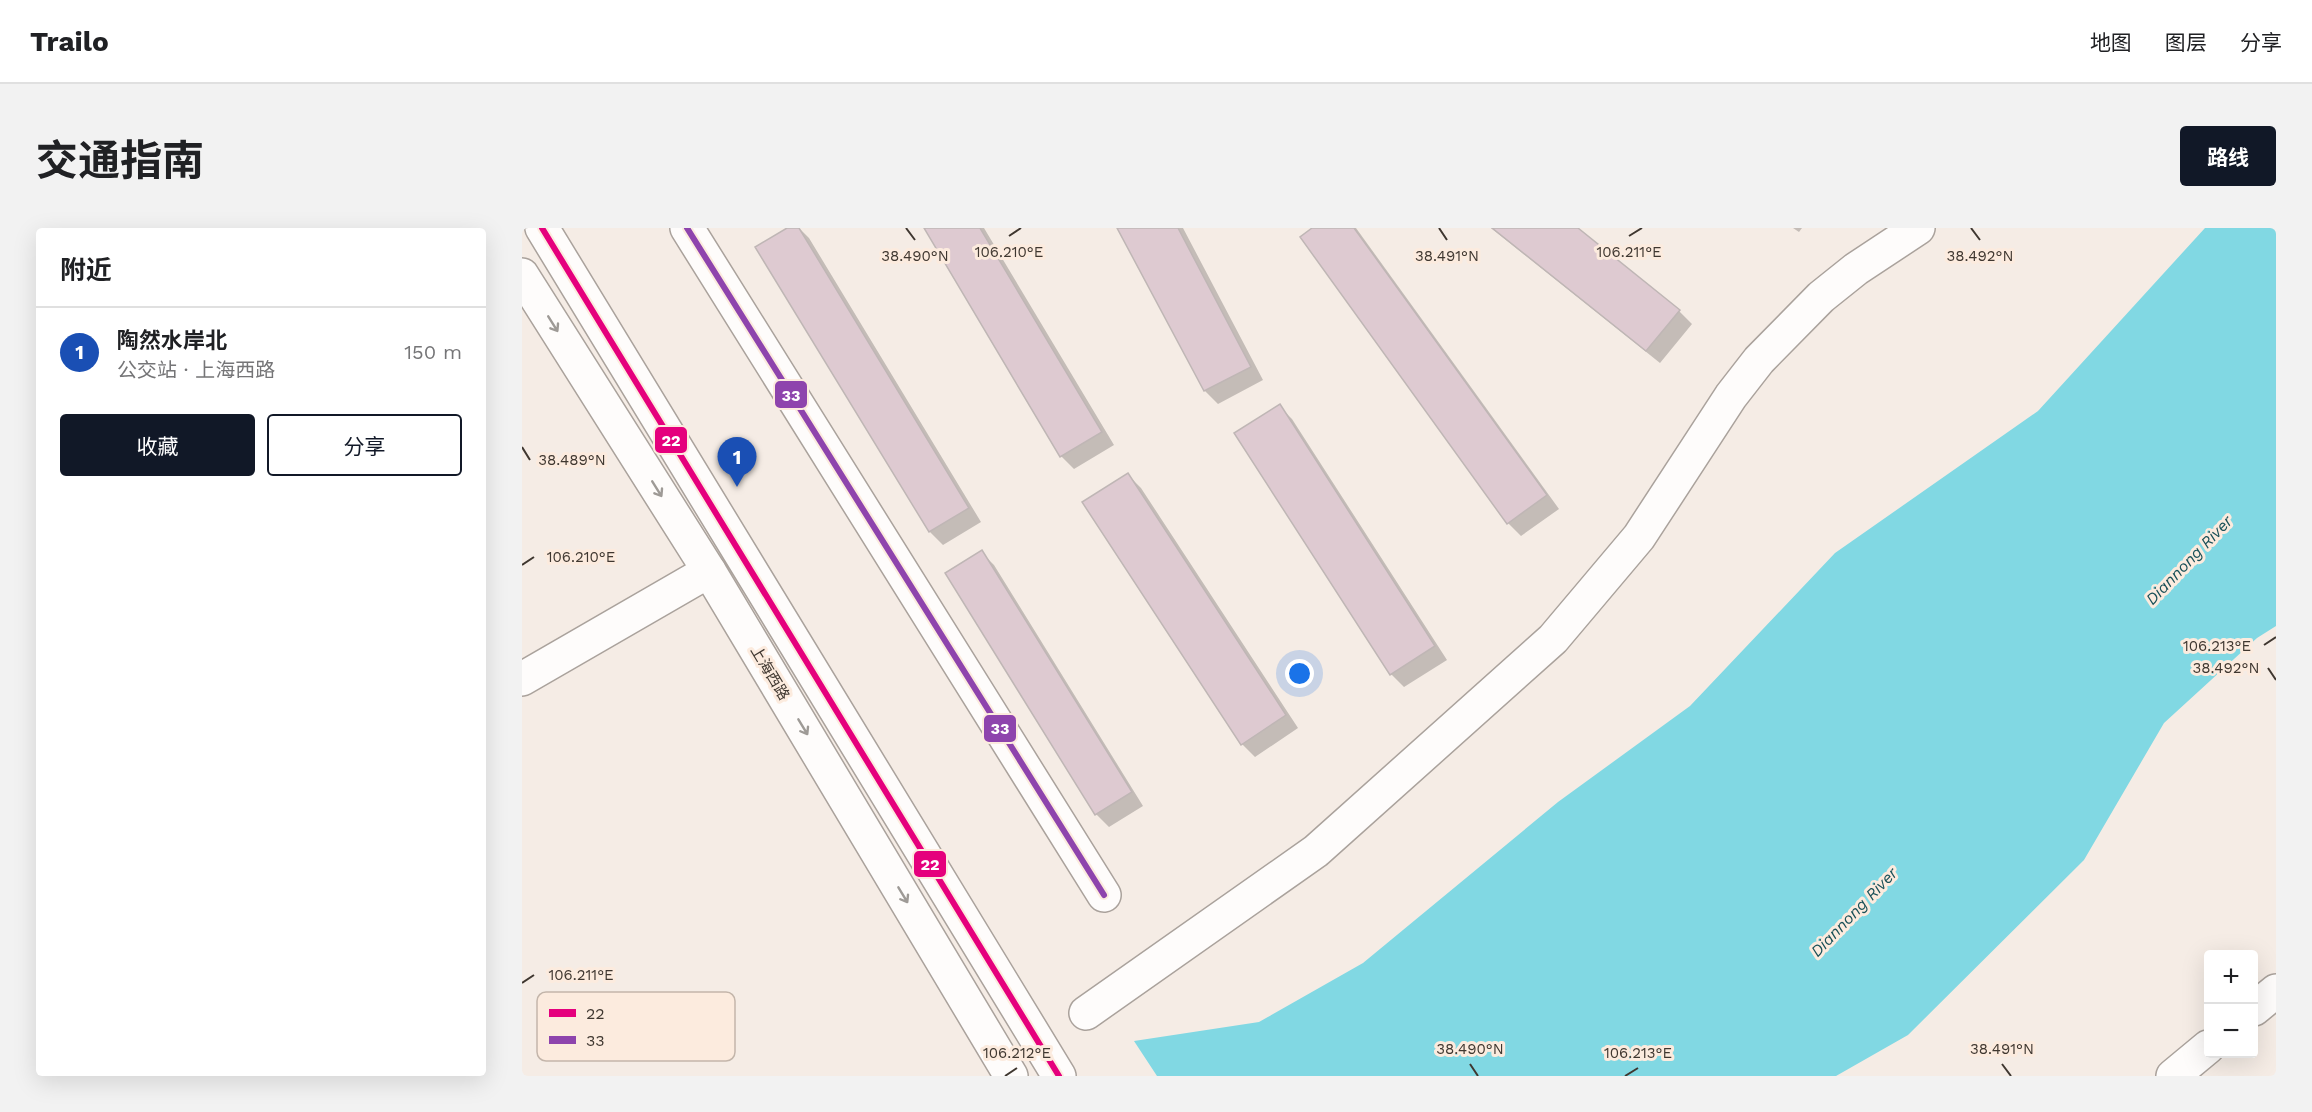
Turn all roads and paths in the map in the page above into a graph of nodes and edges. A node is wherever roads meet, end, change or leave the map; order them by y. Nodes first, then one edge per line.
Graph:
1 (542, 228) edge
2 (687, 228) edge
3 (1918, 228) edge
4 (522, 275) edge
5 (709, 571) junction
6 (522, 680) edge
7 (1104, 895) dead end
8 (2276, 991) edge
9 (2258, 1006) edge
10 (1086, 1013) dead end
11 (2204, 1050) edge
12 (1011, 1076) edge
13 (1059, 1076) edge
14 (2173, 1076) edge

1 - 13 street
2 - 7 street
3 - 10 street
4 -> 5 street, 上海西路
5 - 6 street
5 -> 12 street, 上海西路
8 - 9 street
11 - 14 street

